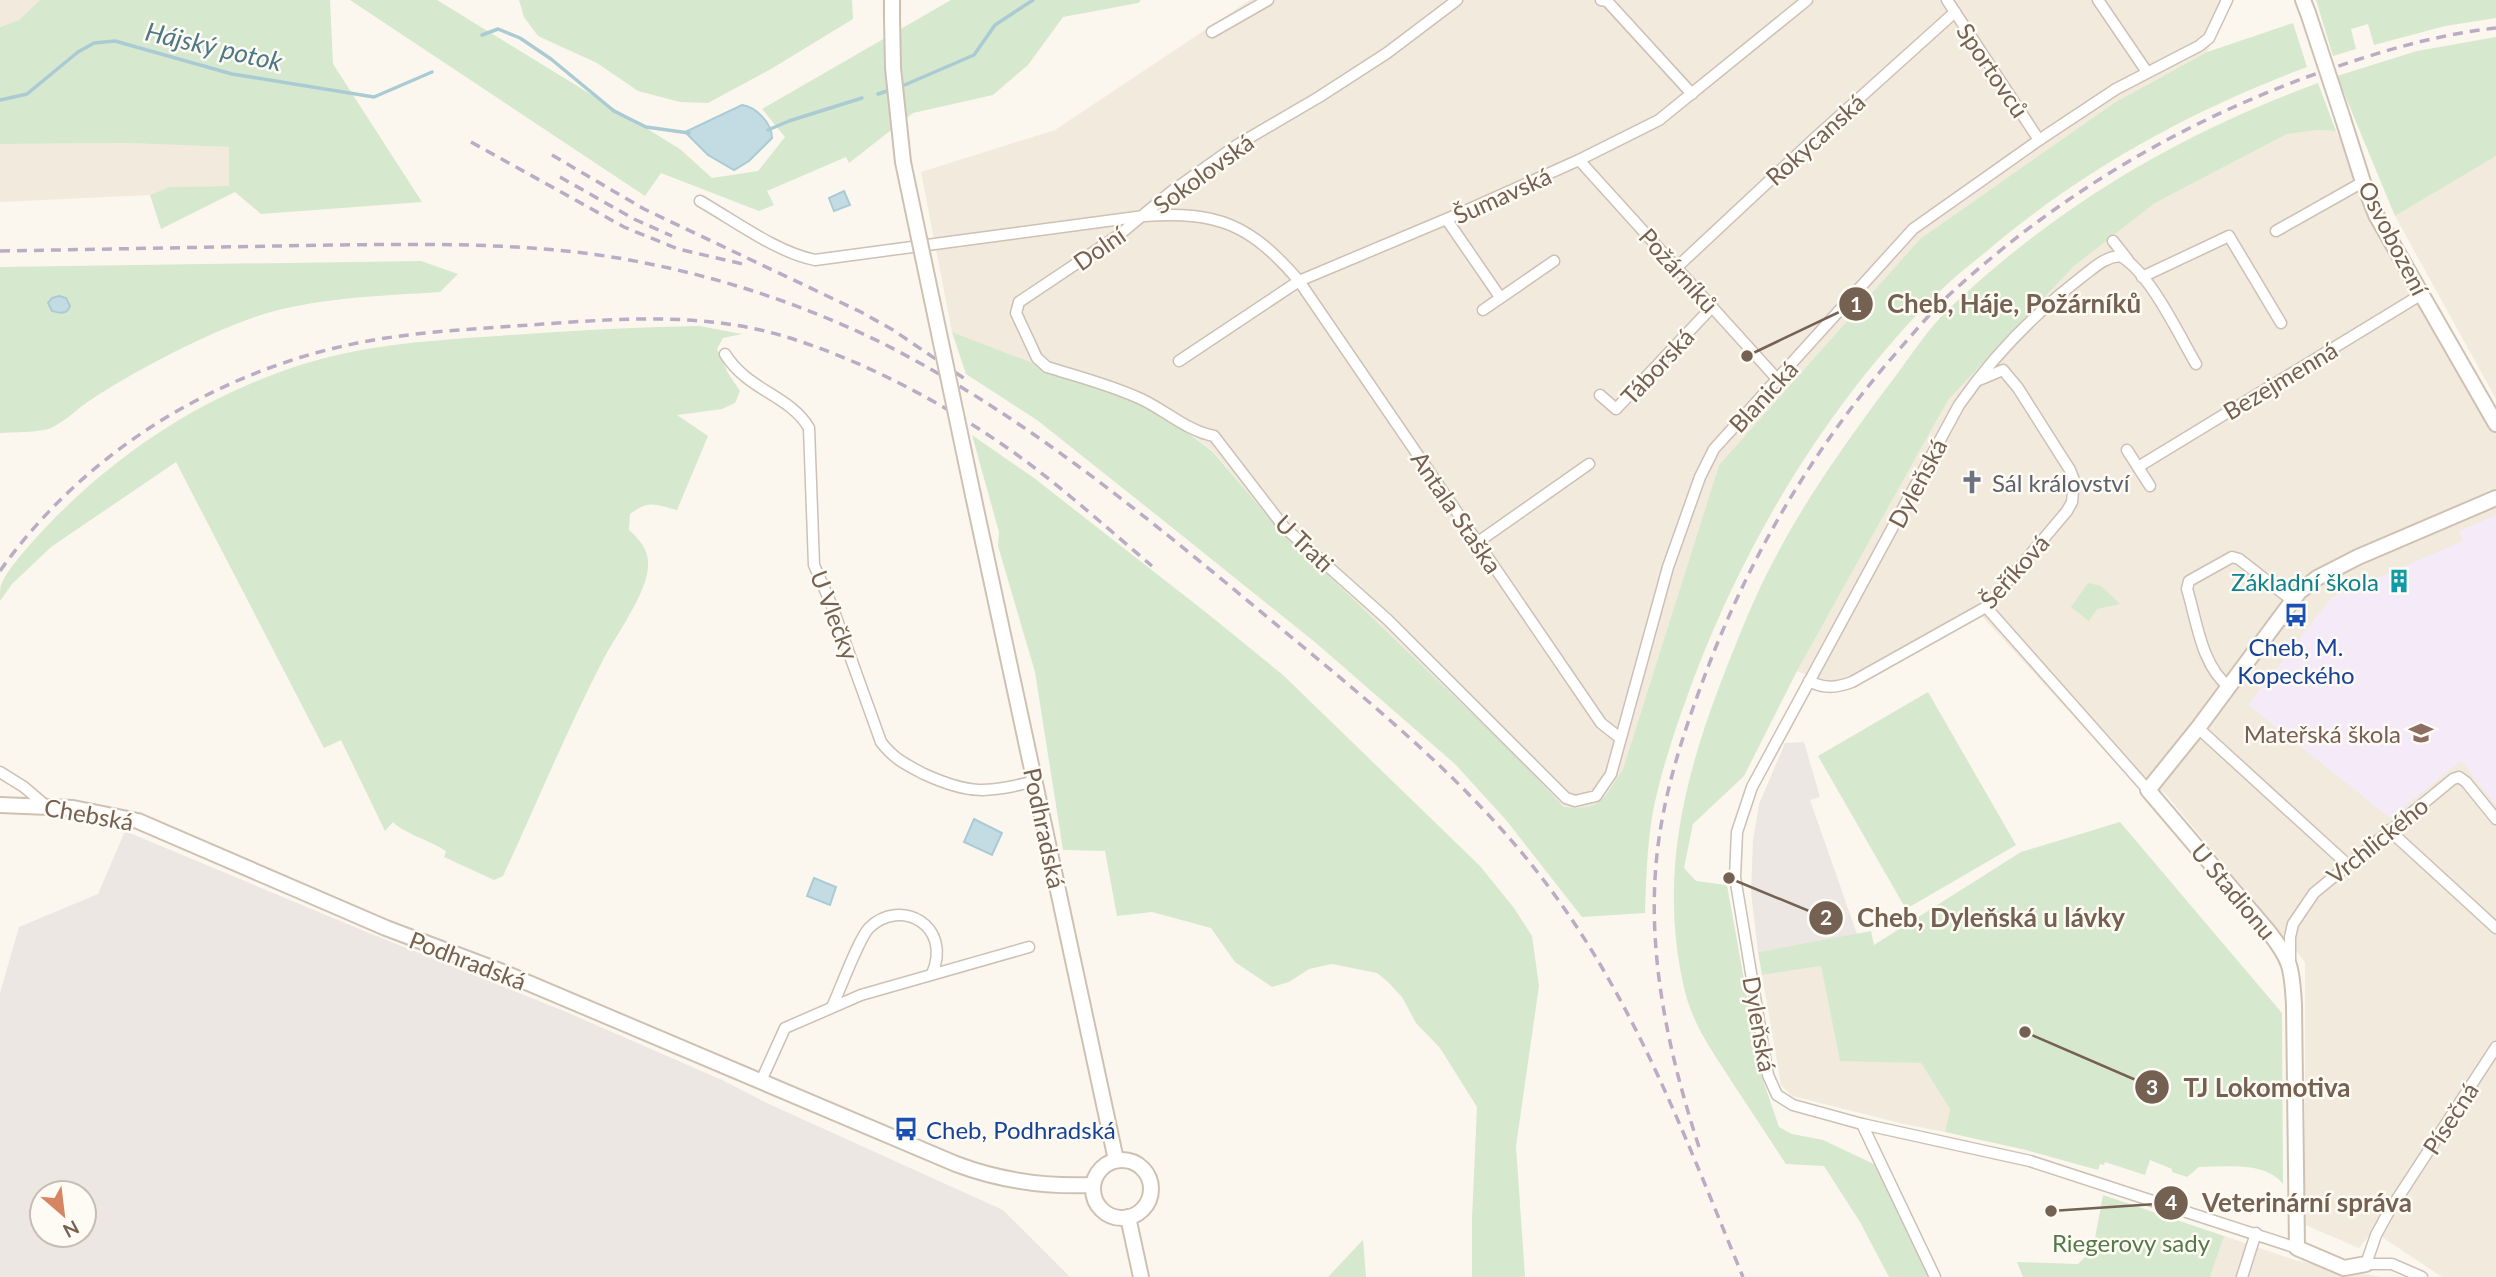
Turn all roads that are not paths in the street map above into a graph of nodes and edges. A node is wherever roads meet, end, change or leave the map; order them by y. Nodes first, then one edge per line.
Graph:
1 (892, 0) edge
2 (1268, 0) edge
3 (1457, 0) edge
4 (1601, 0) edge
5 (1947, 0) edge
6 (2098, 0) edge
7 (2227, 0) edge
8 (1801, 2) edge
9 (2306, 7) edge
10 (1955, 12) junction
11 (1212, 32) dead end
12 (2147, 72) junction
13 (1692, 94) junction
14 (2039, 140) junction
15 (1579, 160) junction
16 (2363, 183) junction
17 (700, 201) dead end
18 (1144, 216) junction
19 (1447, 220) junction
20 (2276, 231) dead end
21 (2113, 241) dead end
22 (2128, 260) junction
23 (1554, 261) dead end
24 (1676, 268) junction
25 (2142, 276) junction
26 (1299, 281) junction
27 (2422, 293) junction
28 (1500, 297) junction
29 (1712, 307) junction
30 (1483, 310) dead end
31 (1016, 313) joint
32 (2281, 323) dead end
33 (2001, 351) junction
34 (725, 354) dead end
35 (1179, 361) dead end
36 (2196, 364) dead end
37 (2003, 370) junction
38 (1779, 380) junction
39 (1977, 381) junction
40 (1600, 395) dead end
41 (2496, 424) edge
42 (2127, 450) dead end
43 (1589, 464) dead end
44 (2138, 467) junction
45 (2150, 486) dead end
46 (2496, 498) edge
47 (1478, 542) junction
48 (2293, 601) junction
49 (1986, 607) junction
50 (1809, 681) junction
51 (2229, 687) junction
52 (2198, 728) junction
53 (1620, 738) junction
54 (0, 772) edge
55 (1035, 781) junction
56 (2148, 790) junction
57 (1586, 800) joint
58 (0, 805) edge
59 (45, 805) junction
60 (2496, 820) edge
61 (2389, 831) junction
62 (176, 836) joint
63 (2347, 864) junction
64 (2496, 928) edge
65 (1029, 947) dead end
66 (2290, 964) junction
67 (932, 974) junction
68 (832, 1007) junction
69 (2496, 1047) edge
70 (761, 1081) junction
71 (1862, 1124) junction
72 (1116, 1160) junction
73 (1093, 1185) junction
74 (1128, 1217) junction
75 (2256, 1233) junction
76 (2297, 1248) junction
77 (2364, 1271) edge
78 (1141, 1277) edge
79 (1935, 1277) edge
80 (2242, 1277) edge
81 (2422, 1277) edge

1 - 55 street, Podhradská, bridge
2 - 11 street
3 - 18 street, Sokolovská
4 - 13 street
5 - 10 street, Sportovců
6 - 12 street
7 - 12 street, Blanická
8 - 13 street, Šumavská
9 - 16 street, Osvobození, bridge
10 - 14 street, Sportovců
10 - 24 street, Rokycanská
12 - 14 street, Blanická
13 - 15 street, Šumavská
14 - 38 street, Blanická
15 - 19 street, Šumavská
15 - 24 street, Požárníků
16 - 20 street
16 - 27 street, Osvobození
17 - 18 street, Sokolovská
18 - 26 street, Dolní
18 - 31 street, Dolní
19 - 26 street, Šumavská
19 - 28 street
21 - 22 street
22 - 25 street
22 - 33 street, Dyleňská
23 - 28 street
24 - 29 street, Požárníků
25 - 32 street
25 - 36 street
26 - 35 street, Šumavská
26 - 47 street, Antala Staška
27 - 41 street, Osvobození
27 - 44 street, Bezejmenná
28 - 30 street
29 - 38 street, Požárníků
29 - 40 street, Táborská
31 - 57 street, U Trati
33 - 37 street
33 - 39 street, Dyleňská
34 - 55 street, U Vlečky
37 - 39 street
37 - 49 street, Šeříková
38 - 53 street, Blanická
39 - 50 street, Dyleňská
42 - 44 street
43 - 47 street
44 - 45 street
46 - 48 street
47 - 53 street, Antala Staška
48 - 51 street
48 - 51 street
49 - 50 street, Šeříková
49 - 56 street, U Stadionu
50 - 71 street, Dyleňská
51 - 52 street
52 - 56 street
52 - 63 street
53 - 57 street, Blanická
54 - 59 street
55 - 72 street, Podhradská
56 - 66 street, U Stadionu
58 - 59 street, Chebská
59 - 62 street, Chebská
60 - 61 street, Vrchlického
61 - 63 street, Vrchlického
61 - 64 street
62 - 70 street, Podhradská
63 - 66 street, Vrchlického
65 - 67 street
66 - 76 street, U Stadionu
67 - 68 street
67 - 68 street
68 - 70 street
69 - 77 street, Písečná
70 - 73 street, Podhradská
71 - 75 street, Dyleňská
71 - 79 street
72 - 73 street
72 - 74 street
73 - 74 street
74 - 78 street
75 - 76 street, Dyleňská
75 - 80 street
76 - 77 street, Dyleňská
77 - 81 street, Dyleňská

